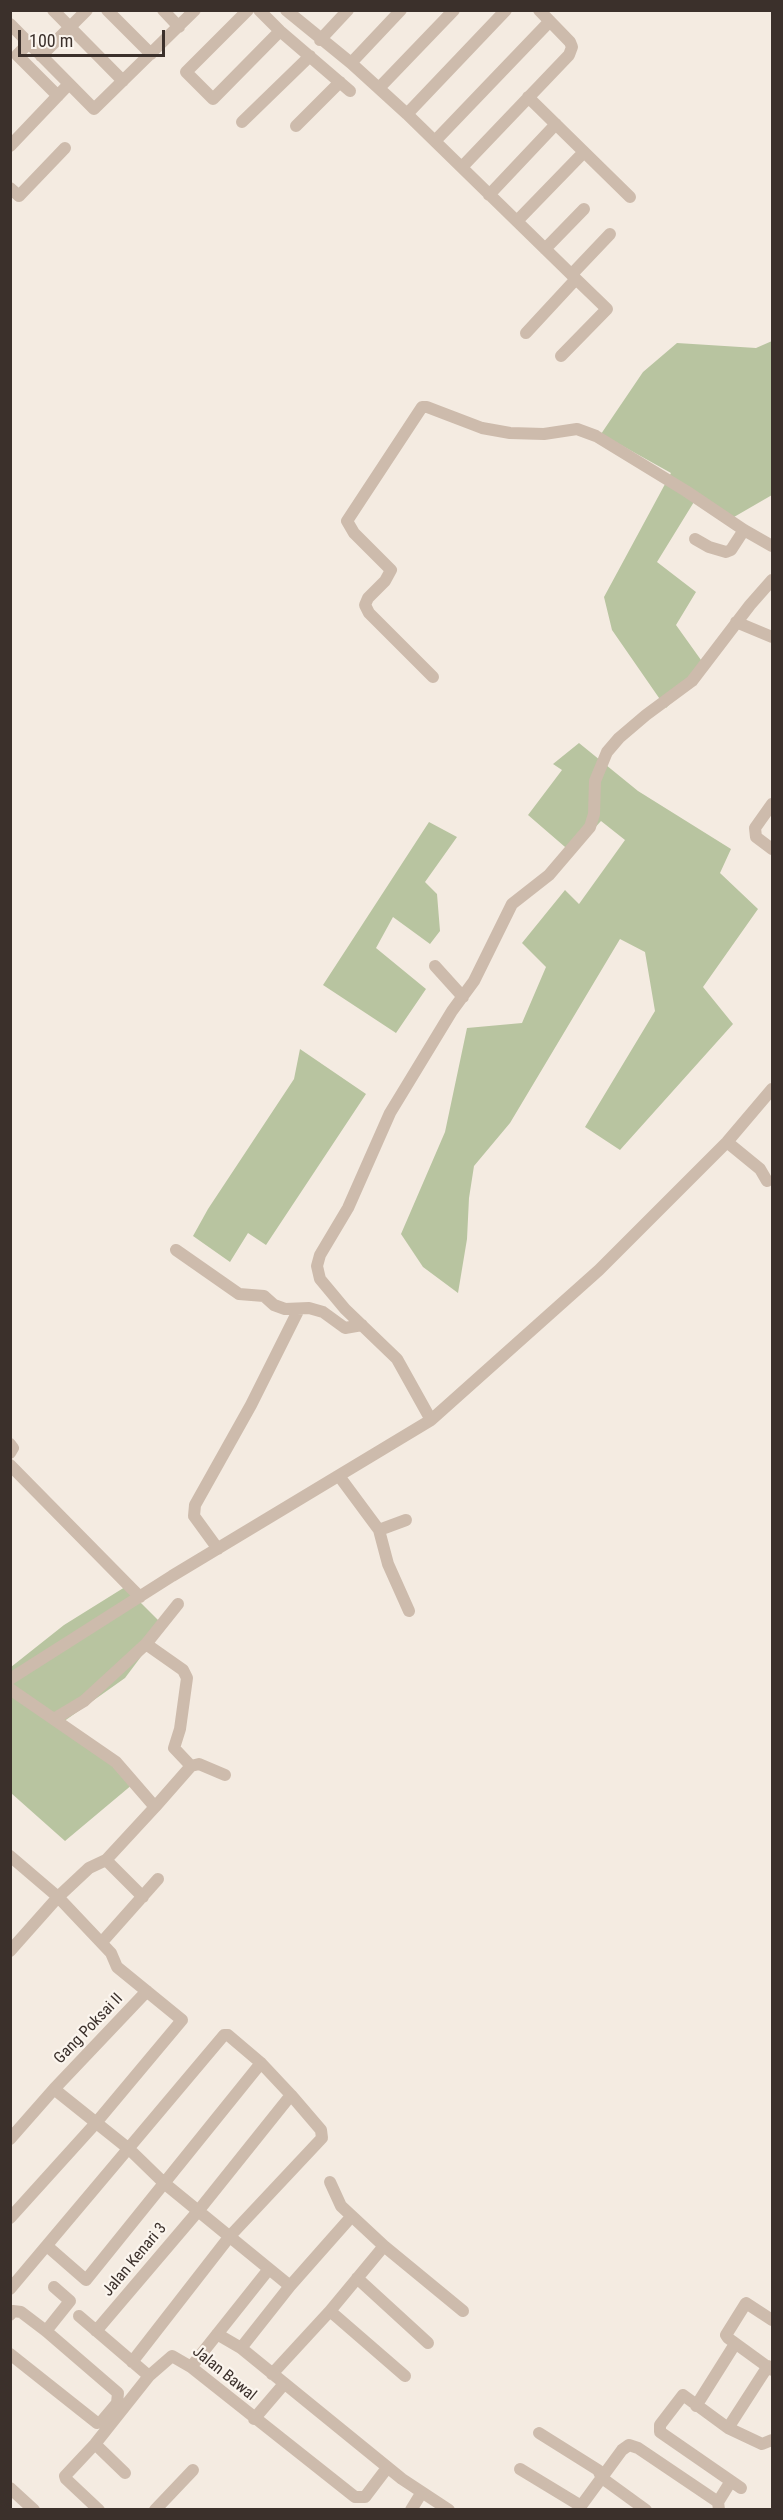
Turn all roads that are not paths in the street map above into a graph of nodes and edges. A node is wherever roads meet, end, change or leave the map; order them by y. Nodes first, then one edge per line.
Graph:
1 (53, 10) edge
2 (87, 10) edge
3 (108, 10) edge
4 (163, 10) edge
5 (195, 10) edge
6 (248, 10) edge
7 (259, 10) edge
8 (348, 10) edge
9 (401, 10) edge
10 (454, 10) edge
11 (506, 10) edge
12 (540, 10) edge
13 (290, 12) edge
14 (550, 21) junction
15 (10, 24) edge
16 (70, 27) junction
17 (179, 27) junction
18 (280, 31) junction
19 (320, 40) junction
20 (29, 43) junction
21 (151, 54) junction
22 (41, 56) junction
23 (310, 56) junction
24 (351, 63) junction
25 (123, 81) junction
26 (340, 82) junction
27 (69, 84) junction
28 (379, 88) junction
29 (350, 91) dead end
30 (58, 96) junction
31 (528, 97) junction
32 (407, 114) junction
33 (242, 122) dead end
34 (556, 124) junction
35 (296, 126) dead end
36 (435, 141) junction
37 (10, 146) edge
38 (65, 148) dead end
39 (584, 152) junction
40 (462, 167) junction
41 (10, 188) edge
42 (489, 195) junction
43 (630, 197) dead end
44 (584, 209) dead end
45 (518, 220) junction
46 (610, 234) dead end
47 (545, 249) junction
48 (574, 277) junction
49 (526, 333) dead end
50 (561, 356) dead end
51 (744, 530) junction
52 (695, 538) dead end
53 (772, 546) edge
54 (772, 580) edge
55 (736, 622) junction
56 (772, 637) edge
57 (434, 677) dead end
58 (772, 804) edge
59 (772, 849) edge
60 (435, 966) dead end
61 (463, 997) junction
62 (772, 1089) edge
63 (727, 1142) junction
64 (767, 1181) dead end
65 (176, 1250) dead end
66 (299, 1309) junction
67 (362, 1325) junction
68 (431, 1420) junction
69 (10, 1444) edge
70 (10, 1453) edge
71 (10, 1465) edge
72 (339, 1476) junction
73 (406, 1520) dead end
74 (379, 1530) junction
75 (218, 1549) junction
76 (140, 1597) junction
77 (178, 1604) dead end
78 (409, 1611) dead end
79 (146, 1644) junction
80 (10, 1679) edge
81 (10, 1689) edge
82 (54, 1719) junction
83 (191, 1766) junction
84 (225, 1775) dead end
85 (155, 1807) junction
86 (10, 1856) edge
87 (106, 1860) junction
88 (158, 1879) dead end
89 (58, 1897) junction
90 (143, 1897) junction
91 (102, 1942) junction
92 (10, 1951) edge
93 (147, 1991) junction
94 (261, 2063) junction
95 (54, 2089) junction
96 (291, 2095) junction
97 (95, 2124) junction
98 (10, 2139) edge
99 (129, 2149) junction
100 (330, 2182) dead end
101 (164, 2183) junction
102 (198, 2210) junction
103 (351, 2217) junction
104 (10, 2218) edge
105 (230, 2236) junction
106 (47, 2246) junction
107 (384, 2246) junction
108 (269, 2269) junction
109 (357, 2278) junction
110 (12, 2285) edge
111 (290, 2286) junction
112 (54, 2287) dead end
113 (330, 2311) junction
114 (463, 2311) dead end
115 (10, 2315) edge
116 (79, 2316) dead end
117 (772, 2320) edge
118 (46, 2331) junction
119 (96, 2331) junction
120 (217, 2334) junction
121 (428, 2343) dead end
122 (735, 2344) junction
123 (241, 2348) junction
124 (10, 2354) edge
125 (132, 2362) junction
126 (191, 2367) junction
127 (770, 2368) edge
128 (272, 2374) junction
129 (149, 2376) junction
130 (405, 2376) dead end
131 (284, 2384) junction
132 (696, 2406) junction
133 (254, 2419) junction
134 (728, 2428) junction
135 (539, 2433) dead end
136 (772, 2440) edge
137 (95, 2444) junction
138 (387, 2468) junction
139 (520, 2469) dead end
140 (194, 2470) dead end
141 (124, 2473) dead end
142 (602, 2478) junction
143 (10, 2488) edge
144 (422, 2492) junction
145 (719, 2506) edge
146 (160, 2508) edge
147 (580, 2508) edge
148 (34, 2510) edge
149 (99, 2510) edge
150 (411, 2510) edge
151 (449, 2510) edge
152 (646, 2510) edge

1 - 16 street
2 - 16 street
3 - 21 street
4 - 17 street
5 - 17 street
6 - 18 street
7 - 18 street
8 - 19 street
9 - 24 street
10 - 28 street
11 - 32 street
12 - 14 street
13 - 19 street
14 - 31 street
14 - 36 street
15 - 20 street
16 - 22 street
16 - 25 street
17 - 21 street
18 - 23 street
19 - 24 street
20 - 22 street
20 - 30 street
21 - 25 street
22 - 27 street
23 - 26 street
23 - 33 street
24 - 28 street
25 - 27 street
26 - 29 street
26 - 35 street
27 - 30 street
28 - 32 street
30 - 37 street
31 - 34 street
31 - 40 street
32 - 36 street
34 - 39 street
34 - 42 street
36 - 40 street
38 - 41 street
39 - 43 street
39 - 45 street
40 - 42 street
42 - 45 street
44 - 47 street
45 - 47 street
46 - 48 street
47 - 48 street
48 - 49 street
48 - 50 street
51 - 52 street
51 - 53 street
51 - 57 street
54 - 55 street
55 - 56 street
55 - 61 street
58 - 59 street
60 - 61 street
61 - 67 street
62 - 63 street
63 - 64 street
63 - 68 street
65 - 66 street
66 - 67 street
66 - 75 street
67 - 68 street
68 - 72 street
69 - 70 street
71 - 76 street
72 - 74 street
72 - 75 street
73 - 74 street
74 - 78 street
75 - 76 street
76 - 80 street
77 - 79 street
79 - 82 street
79 - 83 street
81 - 82 street
82 - 85 street
83 - 84 street
83 - 85 street
85 - 87 street
86 - 89 street
87 - 89 street
87 - 90 street
88 - 90 street
89 - 91 street
89 - 92 street
90 - 91 street
91 - 93 street
93 - 95 street, Gang Poksai II
93 - 97 street
94 - 96 street
94 - 99 street
94 - 101 street
95 - 97 street
95 - 98 street, Gang Poksai II
96 - 102 street, Jalan Kenari 3
96 - 105 street
97 - 99 street
97 - 104 street
99 - 101 street
99 - 106 street
100 - 103 street
101 - 102 street
101 - 106 street
102 - 105 street
102 - 119 street, Jalan Kenari 3
103 - 107 street
103 - 111 street
105 - 108 street
105 - 125 street
106 - 110 street
107 - 109 street
107 - 114 street
108 - 111 street
108 - 120 street
109 - 113 street
109 - 121 street
111 - 123 street
112 - 118 street
113 - 128 street
113 - 130 street
115 - 118 street
116 - 119 street
117 - 122 street
118 - 124 street
119 - 125 street
120 - 123 street
120 - 126 street
122 - 127 street
122 - 132 street
123 - 128 street
125 - 129 street
126 - 129 street, Jalan Bawal
126 - 133 street, Jalan Bawal
127 - 134 street
128 - 131 street
129 - 137 street, Jalan Bawal
131 - 133 street
131 - 138 street
132 - 134 street
132 - 145 street
133 - 138 street, Jalan Bawal
134 - 136 street
135 - 142 street
137 - 141 street
137 - 149 street, Jalan Bawal
138 - 144 street
139 - 147 street
140 - 146 street
142 - 145 street
142 - 147 street
142 - 152 street
143 - 148 street
144 - 150 street
144 - 151 street

